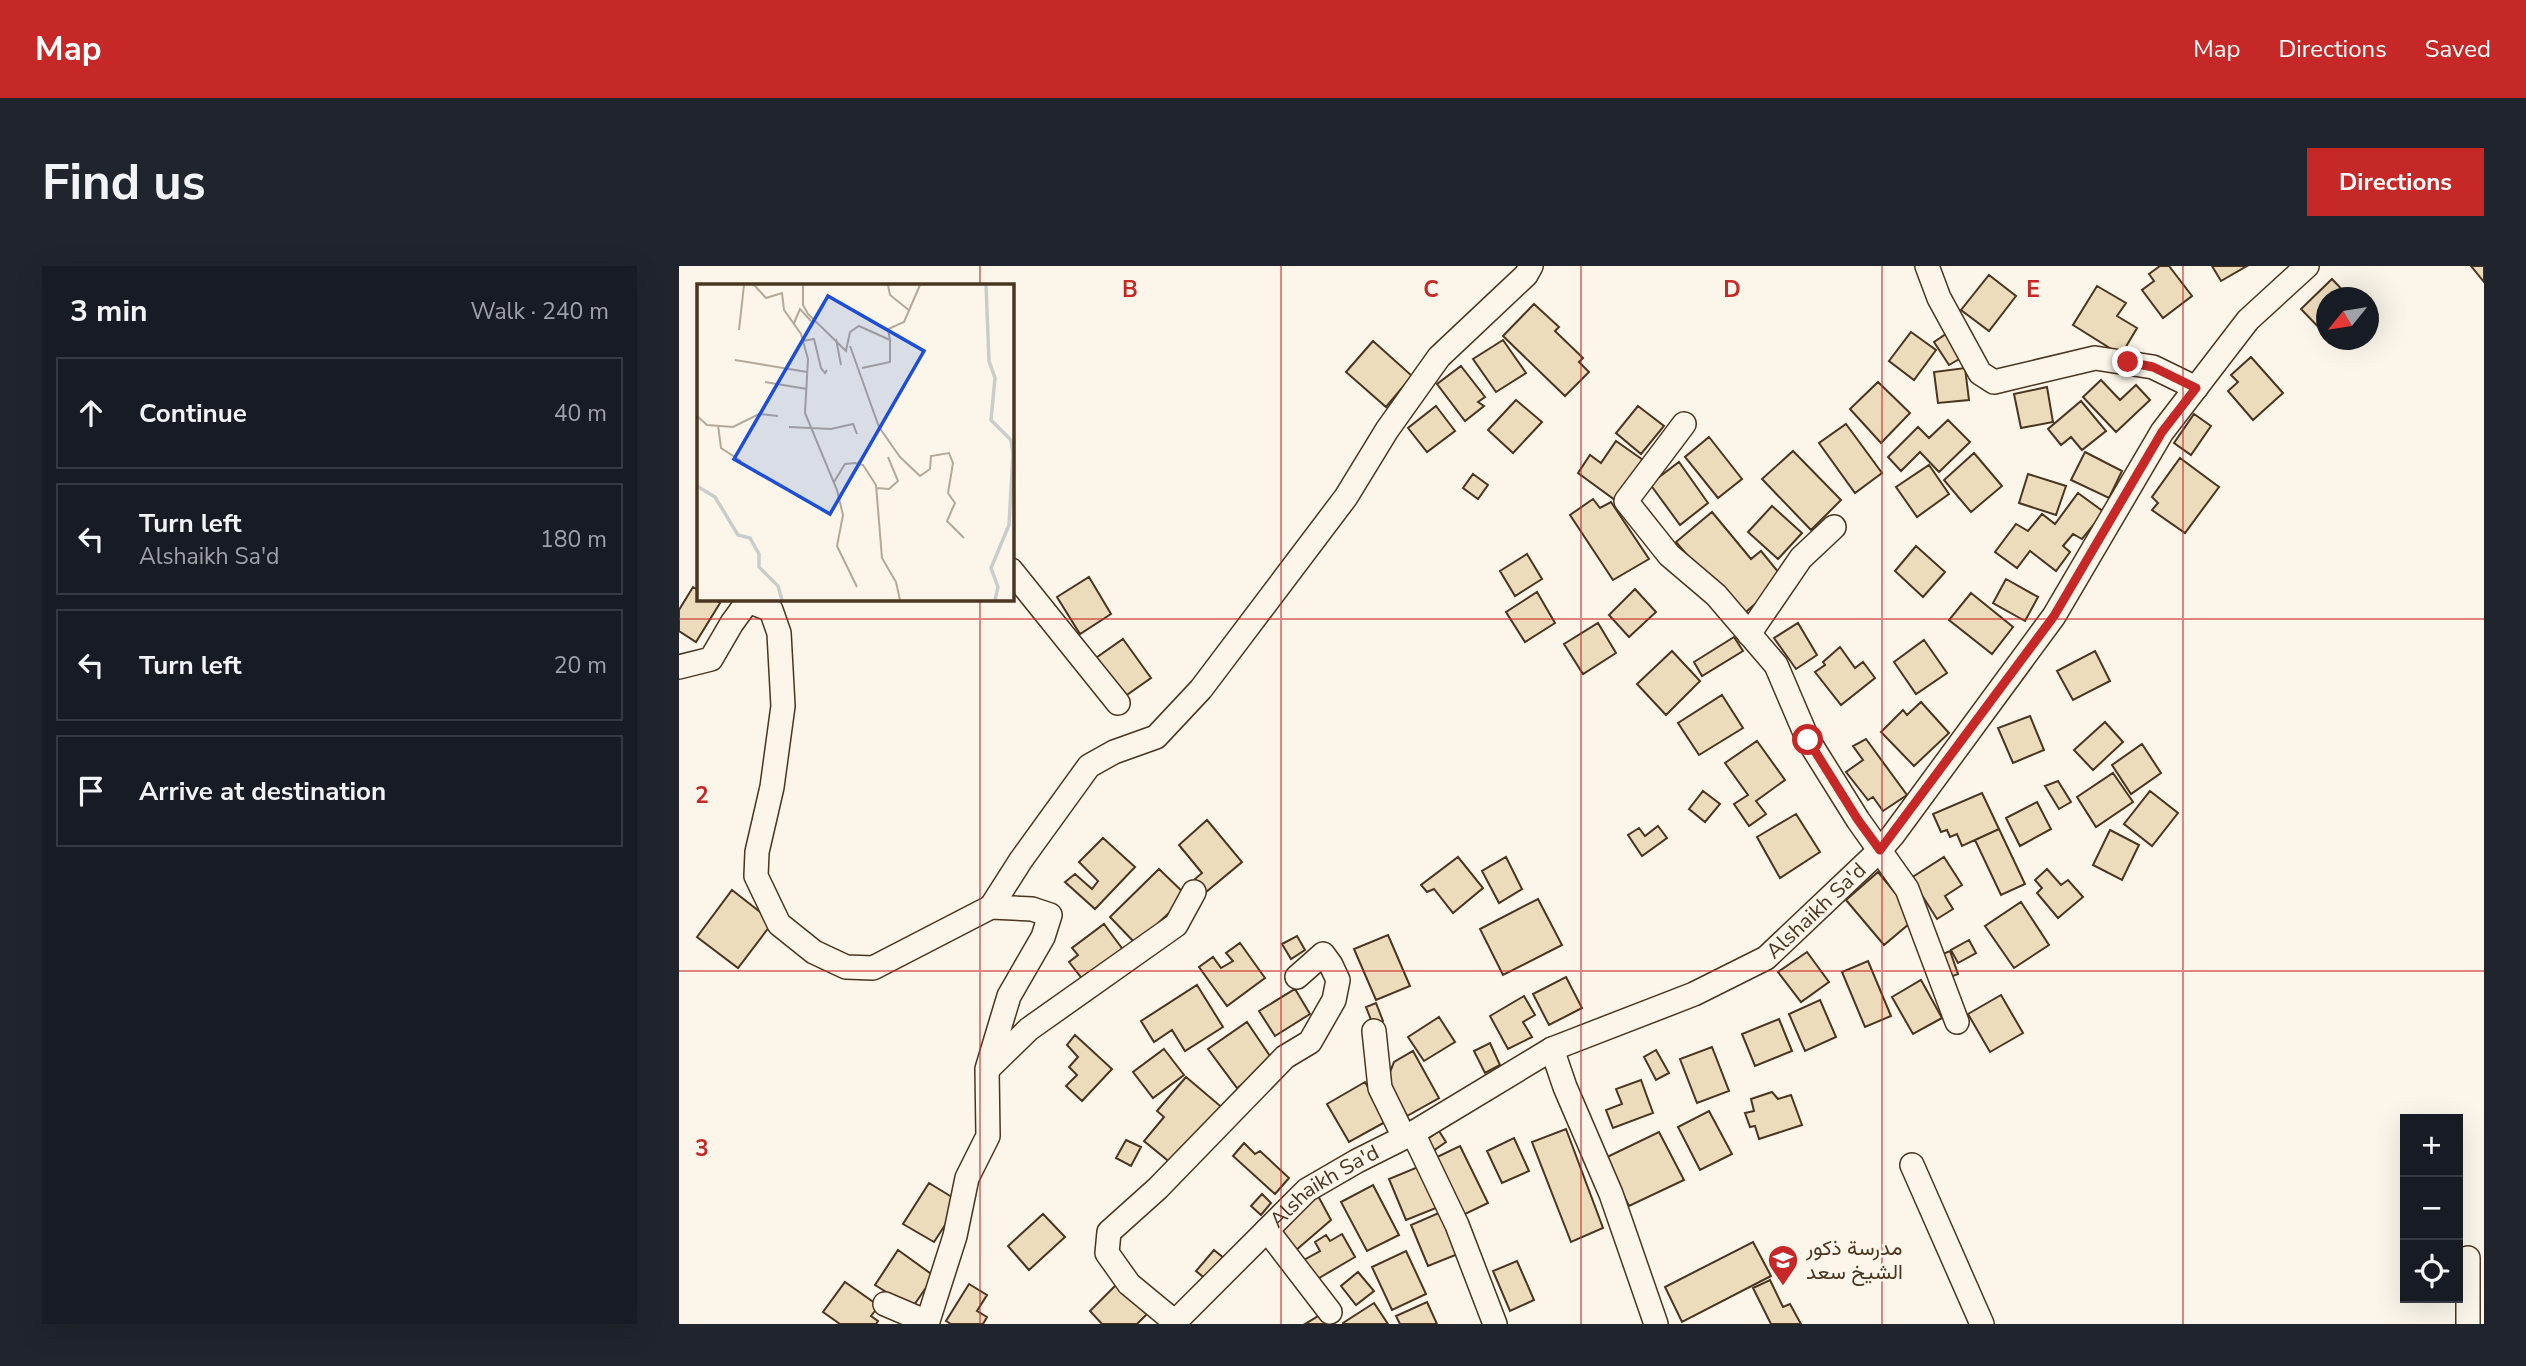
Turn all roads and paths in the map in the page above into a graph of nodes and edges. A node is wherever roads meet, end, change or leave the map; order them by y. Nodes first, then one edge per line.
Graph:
1 (1531, 266) edge
2 (1927, 266) edge
3 (2307, 266) edge
4 (2196, 388) junction
5 (1684, 424) dead end
6 (1834, 527) dead end
7 (1013, 572) edge
8 (751, 600) edge
9 (1749, 634) junction
10 (679, 667) edge
11 (1118, 703) dead end
12 (1880, 850) junction
13 (1194, 891) dead end
14 (991, 907) junction
15 (1297, 977) dead end
16 (1957, 1022) dead end
17 (1374, 1031) dead end
18 (1552, 1049) junction
19 (987, 1069) junction
20 (1408, 1135) junction
21 (1912, 1165) dead end
22 (1267, 1230) junction
23 (2467, 1258) dead end
24 (885, 1304) dead end
25 (1330, 1312) dead end
26 (927, 1323) edge
27 (1174, 1323) edge
28 (1495, 1324) edge
29 (1656, 1324) edge
30 (1982, 1324) edge
31 (2468, 1324) edge

1 - 14 street
2 - 4 street
3 - 4 street, Alshaikh Sa'd
4 - 12 street, Alshaikh Sa'd
5 - 9 street
6 - 9 street
7 - 11 street
8 - 10 street
8 - 14 street
9 - 12 street
12 - 16 street
12 - 18 street, Alshaikh Sa'd
13 - 19 street
14 - 19 street
15 - 27 street
17 - 20 street
18 - 20 street, Alshaikh Sa'd
18 - 29 street
19 - 26 street
20 - 22 street, Alshaikh Sa'd
20 - 28 street
21 - 30 street
22 - 25 street
22 - 27 street, Alshaikh Sa'd
23 - 31 street
24 - 26 street

